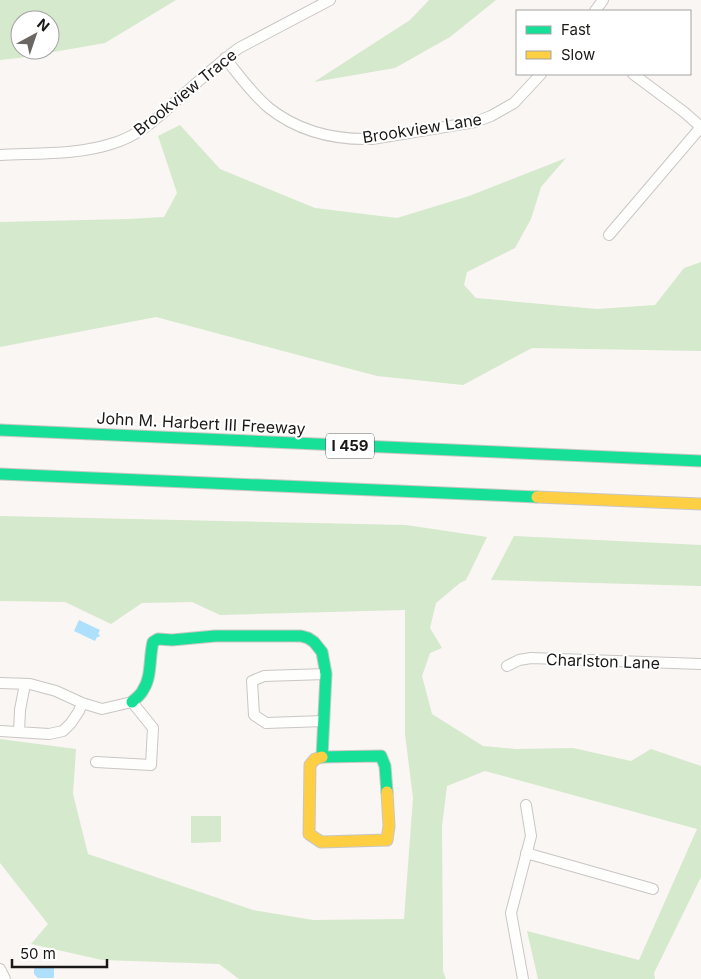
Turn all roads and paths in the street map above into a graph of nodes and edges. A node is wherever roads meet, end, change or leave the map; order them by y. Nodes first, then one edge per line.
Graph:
1 (330, 0) edge
2 (225, 58) junction
3 (540, 75) edge
4 (634, 75) edge
5 (701, 127) edge
6 (0, 155) edge
7 (609, 235) dead end
8 (0, 430) edge
9 (701, 461) edge
10 (0, 474) edge
11 (701, 504) edge
12 (701, 664) edge
13 (507, 666) dead end
14 (326, 674) junction
15 (0, 683) edge
16 (25, 684) junction
17 (132, 702) junction
18 (82, 703) junction
19 (324, 721) junction
20 (0, 731) edge
21 (19, 732) junction
22 (322, 757) junction
23 (96, 762) dead end
24 (526, 806) dead end
25 (526, 853) junction
26 (653, 889) dead end
27 (0, 969) edge
28 (6, 979) edge
29 (523, 979) edge

1 - 2 street, Brookview Trace
2 - 3 street, Brookview Lane
2 - 6 street, Brookview Trace
4 - 5 street
5 - 7 street
8 - 9 main road, John M. Harbert III Freeway / I 459
10 - 11 main road
12 - 13 street, Charlston Lane
14 - 17 main road
14 - 19 main road
14 - 19 street
15 - 16 street
16 - 18 street
16 - 21 street
17 - 18 street
17 - 23 street
18 - 21 street
19 - 22 main road
20 - 21 street
22 - 22 main road
24 - 25 street
25 - 26 street
25 - 29 street
27 - 28 street

